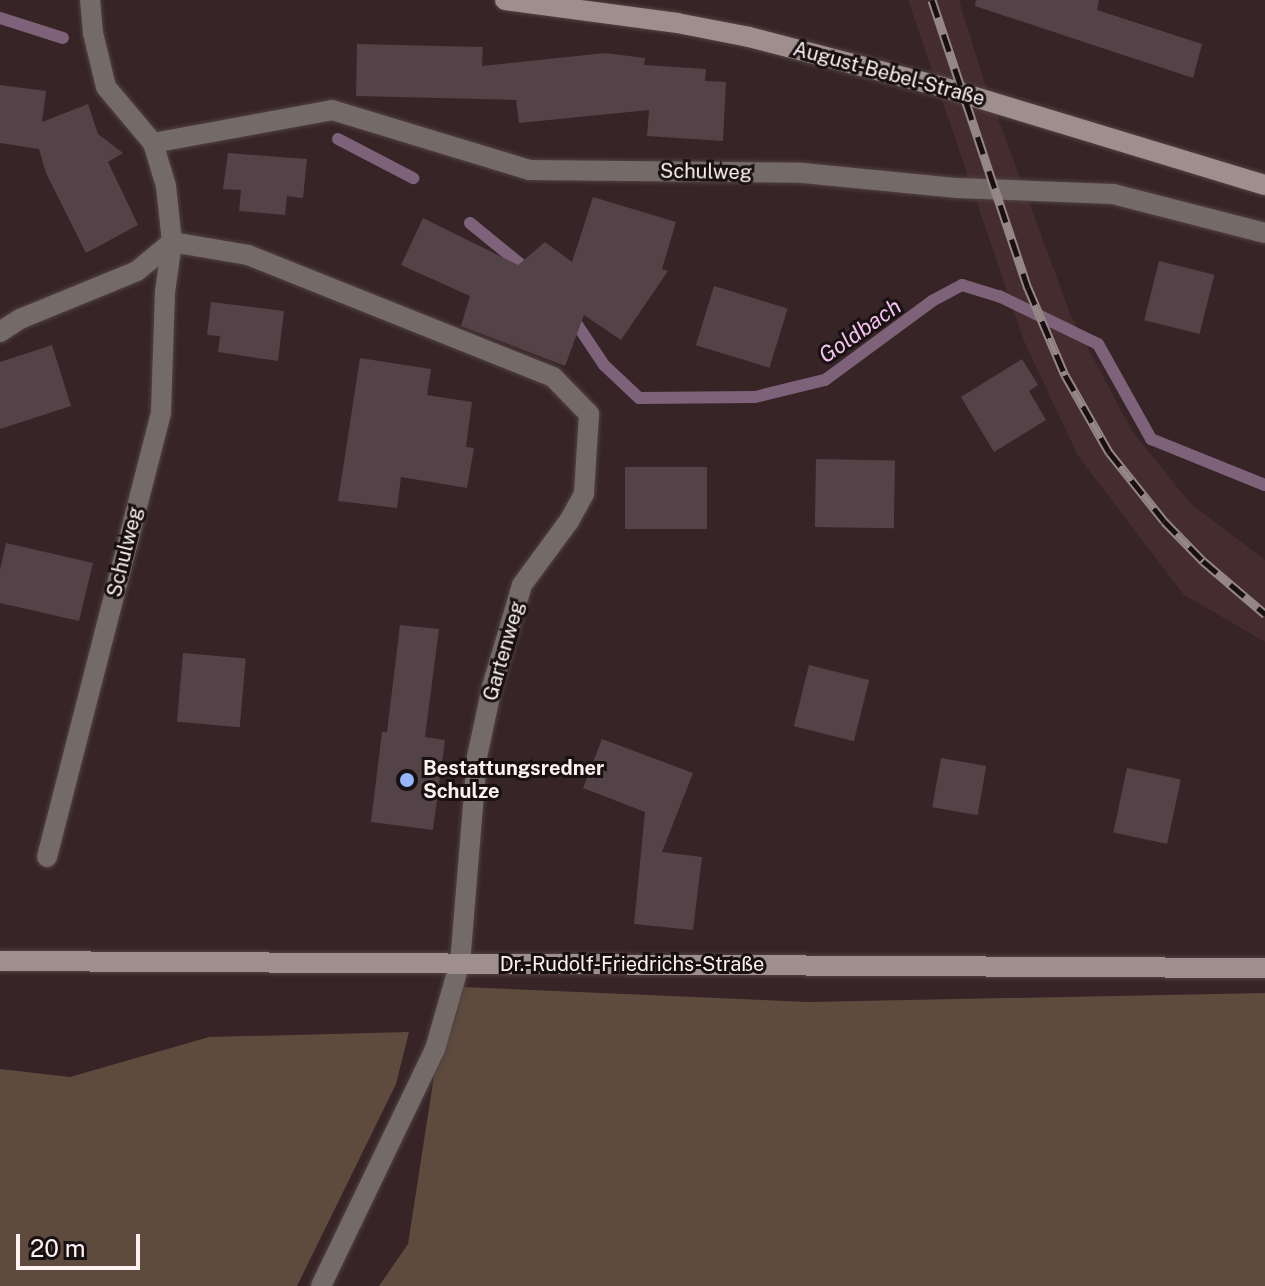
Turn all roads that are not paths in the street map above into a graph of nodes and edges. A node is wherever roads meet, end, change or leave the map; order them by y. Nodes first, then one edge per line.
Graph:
1 (90, 0) edge
2 (505, 0) edge
3 (153, 143) junction
4 (1265, 185) edge
5 (1265, 233) edge
6 (172, 242) junction
7 (0, 332) edge
8 (47, 857) dead end
9 (0, 961) edge
10 (460, 962) junction
11 (1265, 968) edge
12 (321, 1286) edge

1 - 3 street, Schulweg
2 - 4 main road, August-Bebel-Straße
3 - 5 street, Schulweg
3 - 6 street, Schulweg
6 - 7 street
6 - 8 street, Schulweg
6 - 10 street, Gartenweg
9 - 10 main road, Dr.-Rudolf-Friedrichs-Straße
10 - 11 main road, Dr.-Rudolf-Friedrichs-Straße
10 - 12 street, Gartenweg

